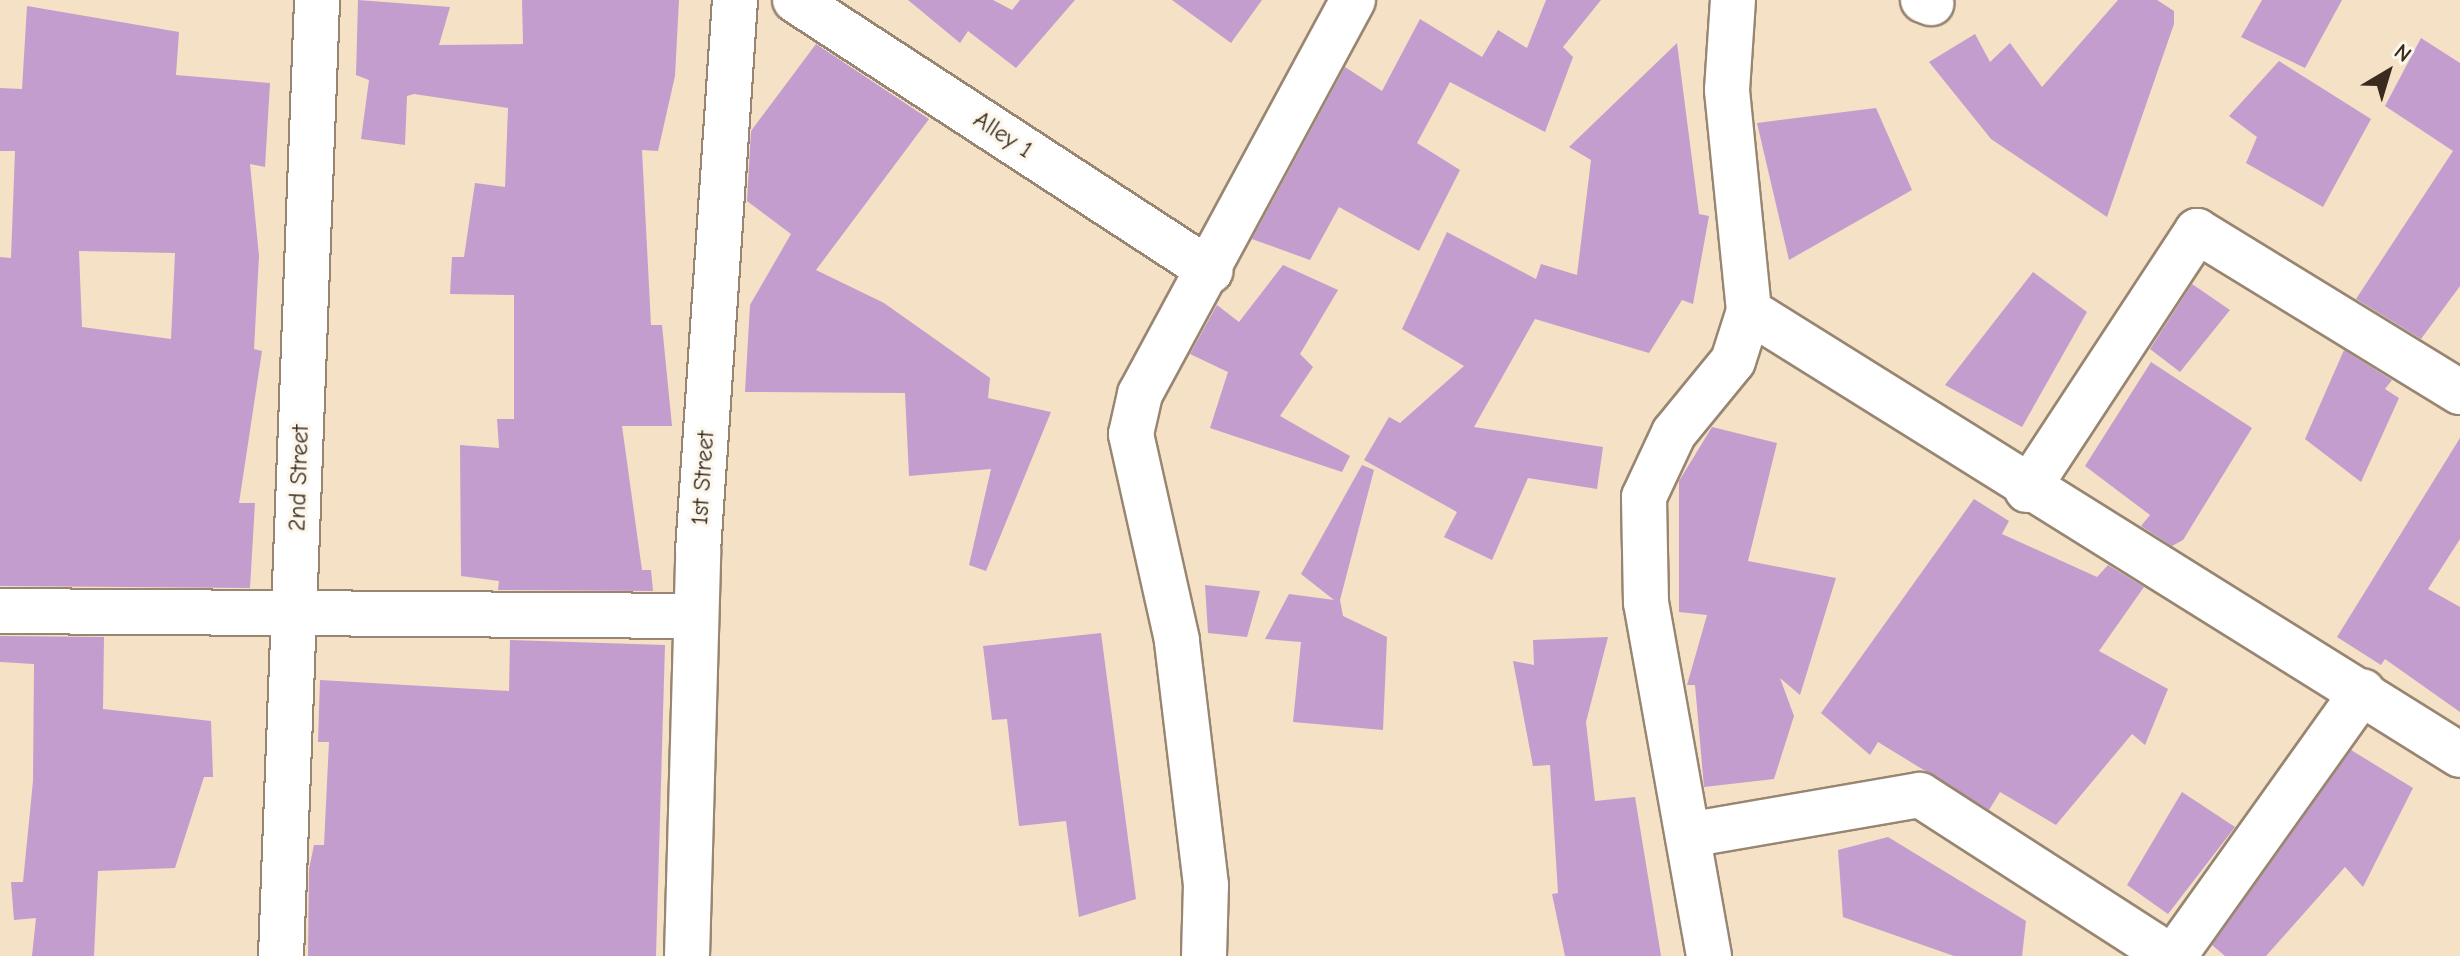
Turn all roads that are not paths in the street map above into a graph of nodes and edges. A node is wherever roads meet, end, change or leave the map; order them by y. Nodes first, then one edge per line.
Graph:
1 (317, 0) edge
2 (735, 0) edge
3 (795, 0) edge
4 (1353, 0) edge
5 (1733, 0) edge
6 (1211, 271) junction
7 (1749, 311) junction
8 (2460, 392) edge
9 (2027, 490) junction
10 (294, 610) junction
11 (0, 611) edge
12 (696, 616) junction
13 (2363, 691) junction
14 (2458, 750) edge
15 (1688, 835) junction
16 (281, 956) edge
17 (687, 956) edge
18 (1204, 956) edge
19 (1709, 956) edge
20 (2172, 956) edge

1 - 10 street, 2nd Street
2 - 12 street, 1st Street
3 - 6 street, Alley 1
4 - 6 street
5 - 7 street
6 - 18 street
7 - 9 street
7 - 15 street
8 - 9 street
9 - 13 street
10 - 11 street
10 - 12 street
10 - 16 street, 2nd Street
12 - 17 street, 1st Street
13 - 14 street
13 - 20 street
15 - 19 street
15 - 20 street

